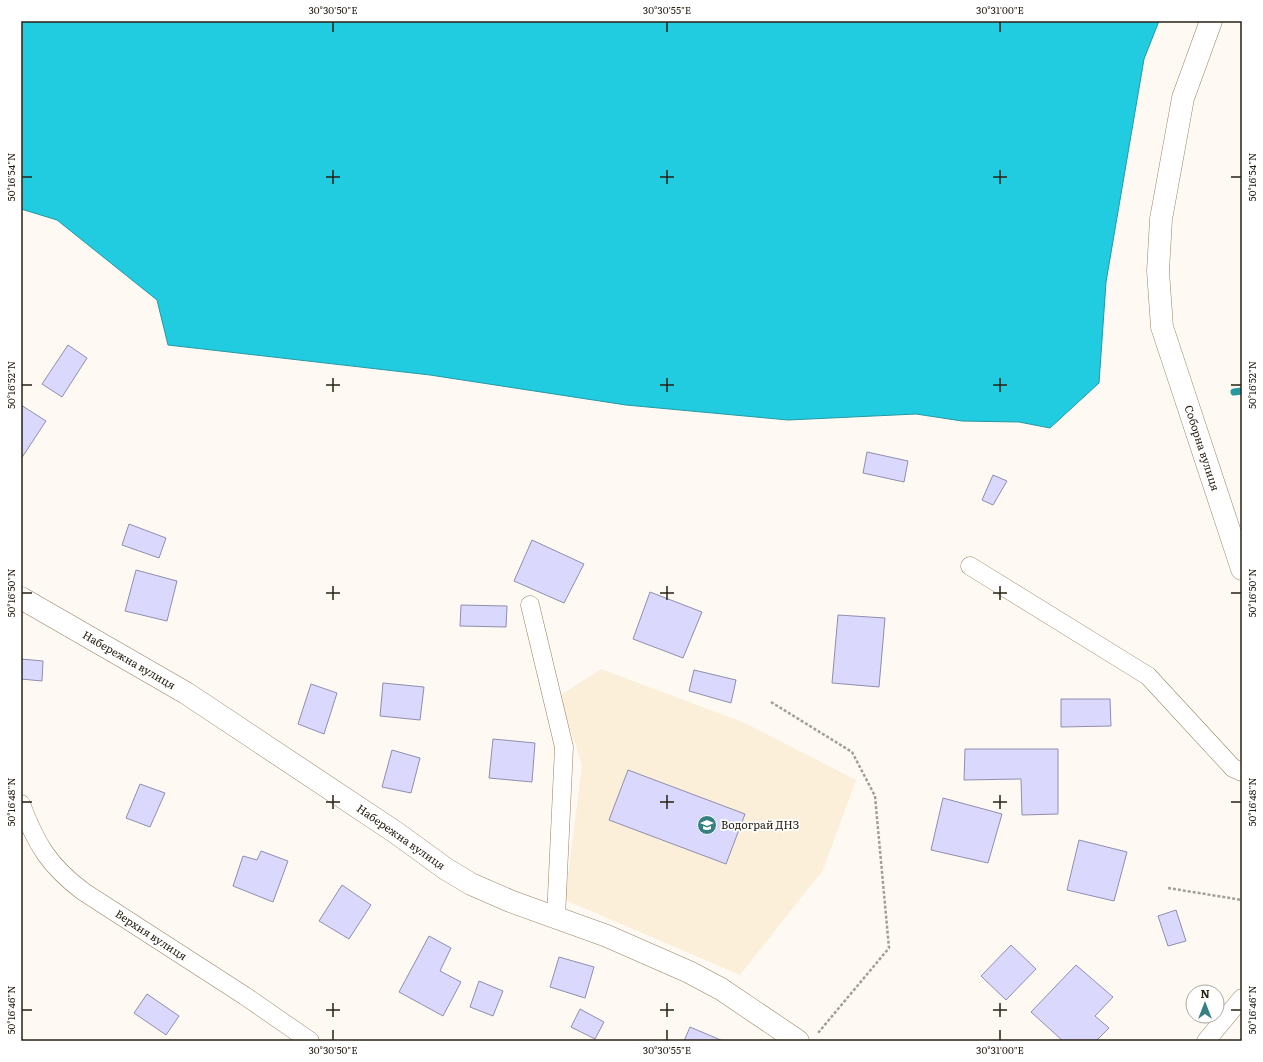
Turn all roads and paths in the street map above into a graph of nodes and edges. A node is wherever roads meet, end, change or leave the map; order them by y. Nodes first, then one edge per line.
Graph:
1 (1211, 21) edge
2 (970, 566) dead end
3 (1242, 568) edge
4 (21, 598) edge
5 (530, 605) dead end
6 (771, 702) dead end
7 (1242, 772) edge
8 (21, 804) edge
9 (1168, 888) dead end
10 (1242, 900) edge
11 (556, 917) junction
12 (1242, 998) edge
13 (807, 1038) edge
14 (310, 1041) edge
15 (1206, 1041) edge

1 - 3 street, Соборна вулиця
2 - 7 street
4 - 11 street, Набережна вулиця
5 - 11 street
6 - 13 path
8 - 14 street, Верхня вулиця
9 - 10 path
11 - 13 street, Набережна вулиця
12 - 15 street

